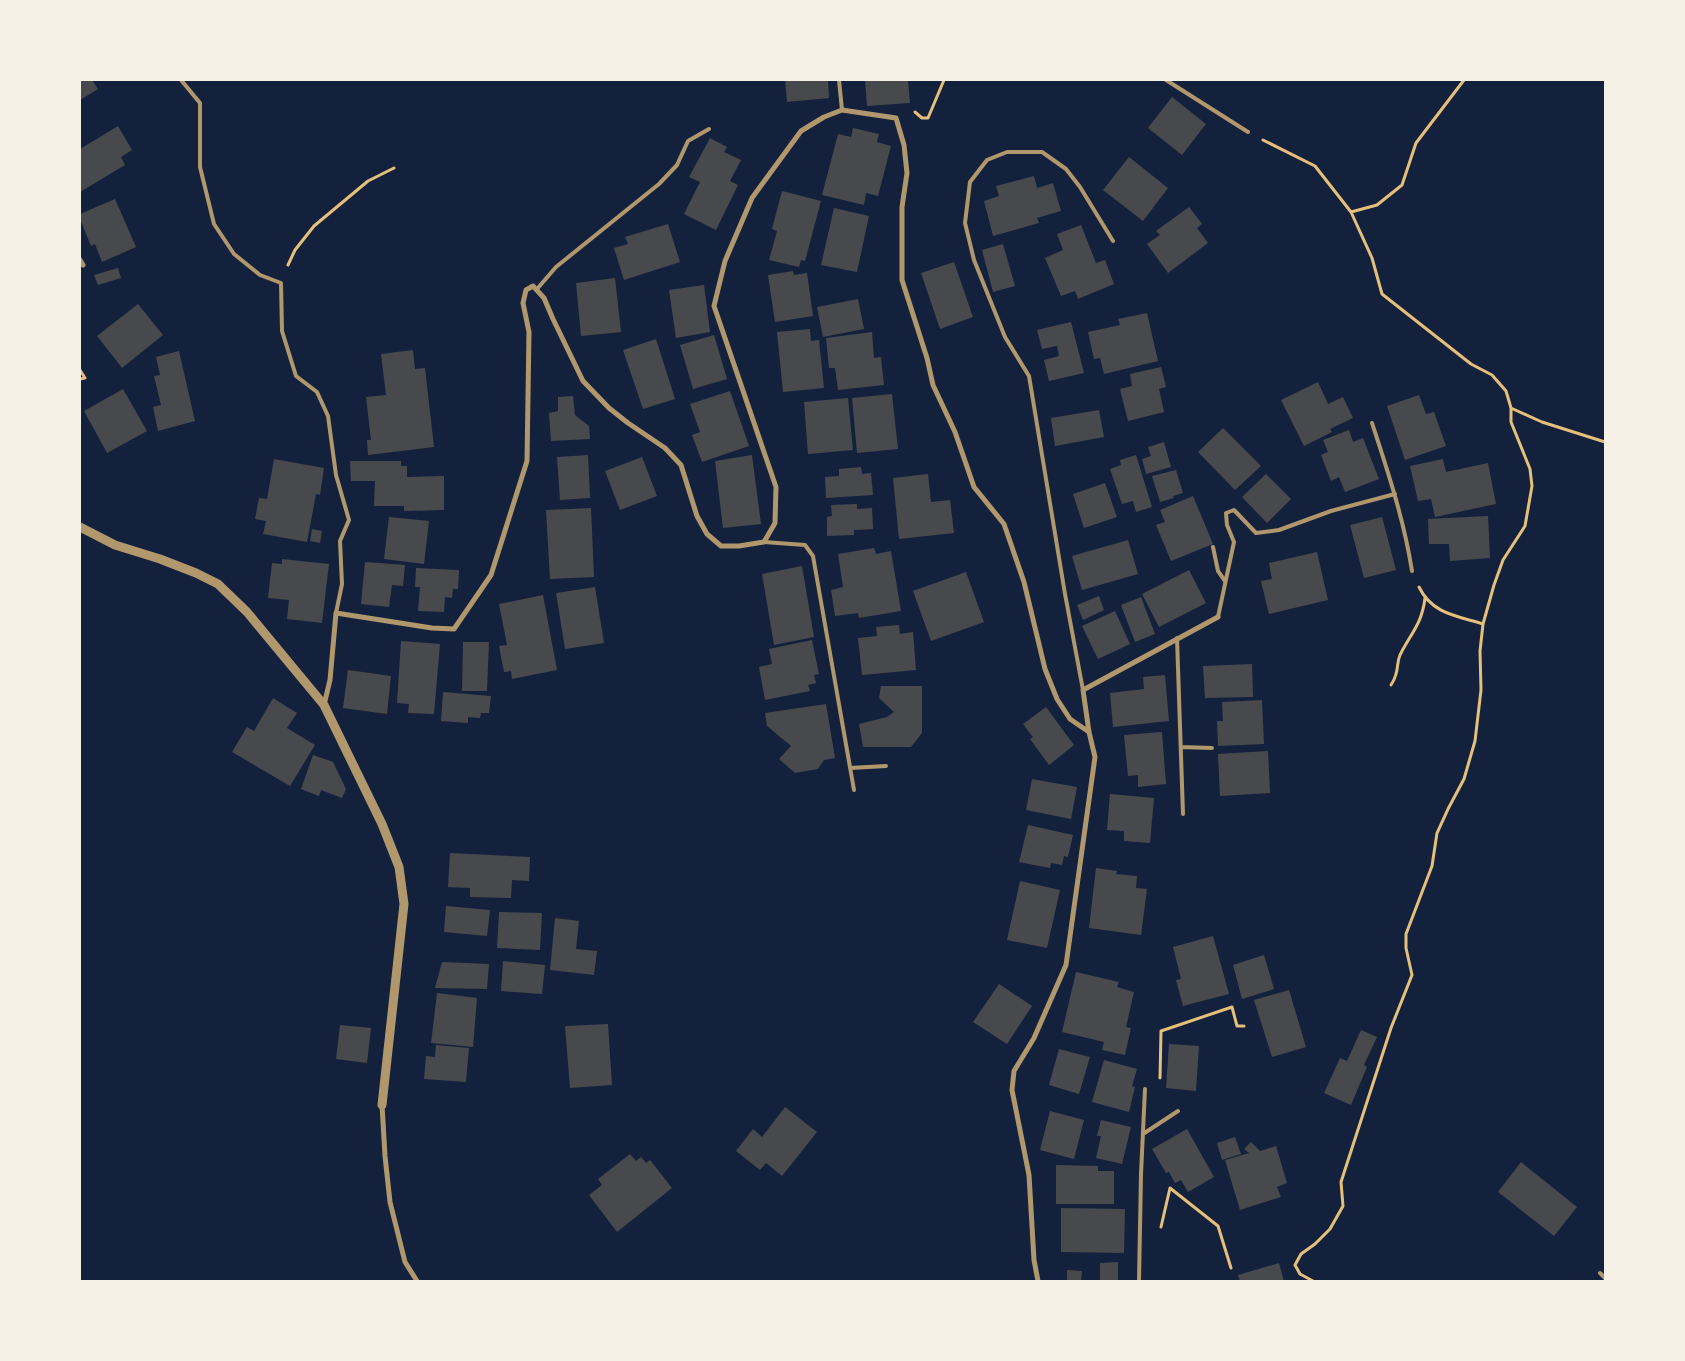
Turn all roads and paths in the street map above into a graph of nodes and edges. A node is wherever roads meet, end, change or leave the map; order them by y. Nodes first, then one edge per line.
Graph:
1 (181, 80) edge
2 (839, 80) edge
3 (944, 80) edge
4 (1166, 80) edge
5 (1464, 80) edge
6 (842, 110) junction
7 (896, 118) junction
8 (709, 129) dead end
9 (1248, 132) joint
10 (394, 168) dead end
11 (1351, 212) junction
12 (1113, 241) dead end
13 (281, 283) junction
14 (536, 289) junction
15 (80, 370) edge
16 (80, 379) edge
17 (1511, 408) junction
18 (1372, 423) dead end
19 (1605, 442) edge
20 (1395, 494) junction
21 (80, 527) edge
22 (764, 542) junction
23 (1212, 547) dead end
24 (1412, 571) joint
25 (1225, 581) junction
26 (1425, 598) junction
27 (336, 613) junction
28 (1218, 617) joint
29 (1483, 624) junction
30 (1177, 638) junction
31 (1391, 685) dead end
32 (1083, 690) junction
33 (324, 705) junction
34 (1090, 732) junction
35 (1181, 747) junction
36 (1212, 748) dead end
37 (886, 766) dead end
38 (850, 768) junction
39 (854, 790) dead end
40 (1183, 814) dead end
41 (1244, 1026) dead end
42 (1146, 1089) dead end
43 (382, 1105) joint
44 (1144, 1111) junction
45 (1178, 1111) dead end
46 (1144, 1134) junction
47 (1160, 1231) dead end
48 (1231, 1268) dead end
49 (1600, 1273) dead end
50 (1605, 1278) edge
51 (417, 1281) edge
52 (1038, 1281) edge
53 (1139, 1281) edge
54 (1313, 1281) edge

1 - 13 lane
2 - 6 lane
3 - 7 path
4 - 9 lane
5 - 11 path
6 - 7 street
6 - 22 street
7 - 34 street
8 - 14 lane
9 - 11 path
10 - 13 path
11 - 17 path
12 - 32 lane
13 - 27 lane
14 - 22 street
14 - 27 street
15 - 16 path
17 - 19 path
17 - 29 path
18 - 20 lane
20 - 24 lane
20 - 25 lane
21 - 33 street
22 - 38 lane
23 - 25 lane
24 - 26 path
25 - 28 lane
26 - 29 path
26 - 31 path
27 - 33 street
28 - 30 street
29 - 54 path
30 - 32 street
30 - 35 lane
32 - 34 street
33 - 43 street
34 - 52 street
35 - 36 lane
35 - 40 lane
37 - 38 lane
38 - 39 lane
41 - 44 path
42 - 44 lane
43 - 51 street
44 - 46 lane
45 - 46 lane
46 - 53 lane
47 - 48 path
49 - 50 lane

